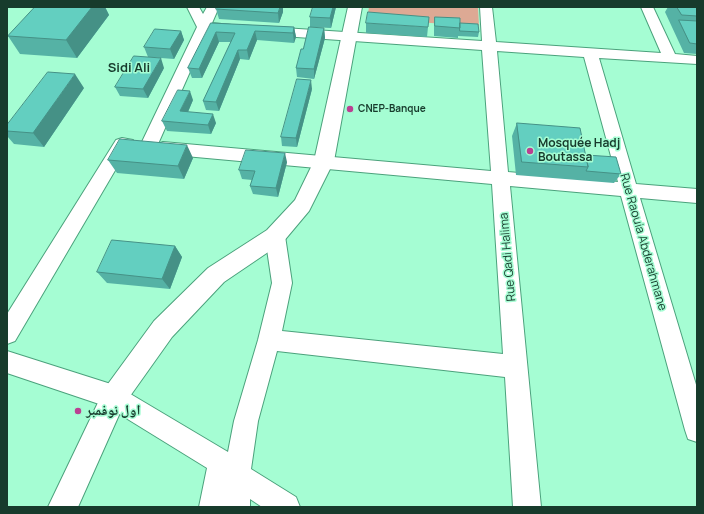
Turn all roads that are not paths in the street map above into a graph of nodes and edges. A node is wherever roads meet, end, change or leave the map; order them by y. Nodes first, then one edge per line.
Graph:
1 (193, 7) edge
2 (213, 7) edge
3 (354, 7) edge
4 (486, 7) edge
5 (647, 7) edge
6 (204, 27) junction
7 (348, 37) junction
8 (489, 46) junction
9 (590, 53) junction
10 (670, 58) junction
11 (697, 60) edge
12 (148, 146) junction
13 (324, 161) junction
14 (501, 178) junction
15 (629, 190) junction
16 (697, 196) edge
17 (275, 236) junction
18 (7, 334) edge
19 (269, 340) junction
20 (7, 362) edge
21 (516, 367) junction
22 (114, 397) junction
23 (697, 430) edge
24 (229, 469) junction
25 (63, 507) edge
26 (213, 507) edge
27 (236, 507) edge
28 (286, 507) edge
29 (527, 507) edge

1 - 6 street
2 - 6 street
3 - 7 main road
4 - 8 street, Rue Qadi Halima
5 - 10 street
6 - 7 street
6 - 12 street
7 - 8 street
7 - 13 main road
8 - 9 street
8 - 14 street, Rue Qadi Halima
9 - 10 street
9 - 15 street, Rue Raouia Abderahmane
10 - 11 street
12 - 13 street
12 - 18 street
13 - 14 street
13 - 17 main road
14 - 15 street
14 - 21 street, Rue Qadi Halima
15 - 16 street
15 - 23 street, Rue Raouia Abderahmane
17 - 19 street
17 - 22 main road
19 - 21 street
19 - 24 street
20 - 22 street
21 - 29 street, Rue Qadi Halima
22 - 24 street
22 - 25 main road
24 - 26 street
24 - 27 street
24 - 28 street

